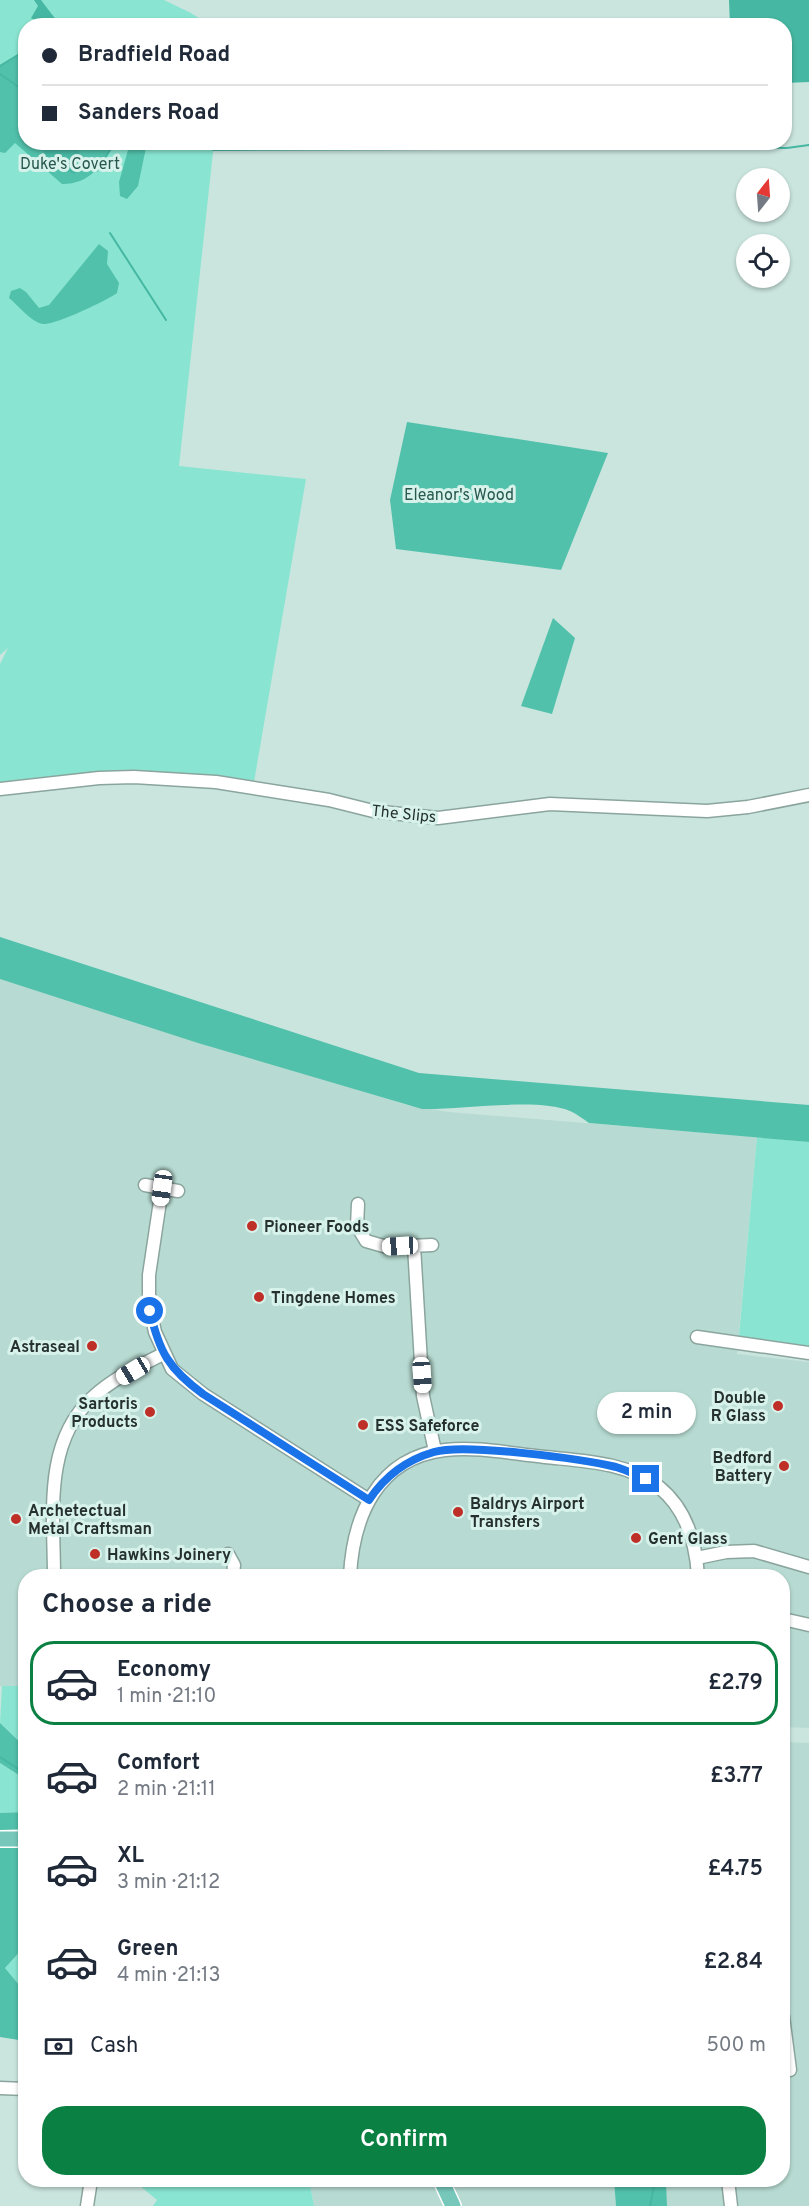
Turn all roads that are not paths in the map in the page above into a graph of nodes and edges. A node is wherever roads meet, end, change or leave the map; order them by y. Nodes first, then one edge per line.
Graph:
1 (0, 789) edge
2 (809, 795) edge
3 (145, 1185) dead end
4 (162, 1188) junction
5 (178, 1191) dead end
6 (358, 1204) dead end
7 (432, 1245) dead end
8 (414, 1246) junction
9 (697, 1338) dead end
10 (809, 1353) edge
11 (163, 1354) junction
12 (435, 1451) junction
13 (369, 1500) junction
14 (228, 1554) dead end
15 (697, 1558) junction
16 (809, 1567) edge
17 (54, 1569) edge
18 (234, 1569) edge
19 (351, 1569) edge
20 (698, 1569) edge
21 (790, 1621) edge
22 (809, 1625) edge
23 (0, 1839) edge
24 (18, 1839) edge
25 (0, 2088) edge
26 (18, 2089) edge
27 (90, 2187) edge
28 (444, 2187) edge
29 (729, 2187) edge
30 (87, 2206) edge
31 (453, 2206) edge
32 (731, 2206) edge

1 - 2 street, The Slips
3 - 4 street
4 - 5 street
4 - 11 street
6 - 8 street
7 - 8 street
8 - 12 street
9 - 10 street
11 - 13 street
11 - 17 street
12 - 13 street
12 - 15 street
13 - 19 street
14 - 18 street
15 - 16 street
15 - 20 street
21 - 22 street
23 - 24 main road
25 - 26 street
27 - 30 street
28 - 31 main road
29 - 32 street

